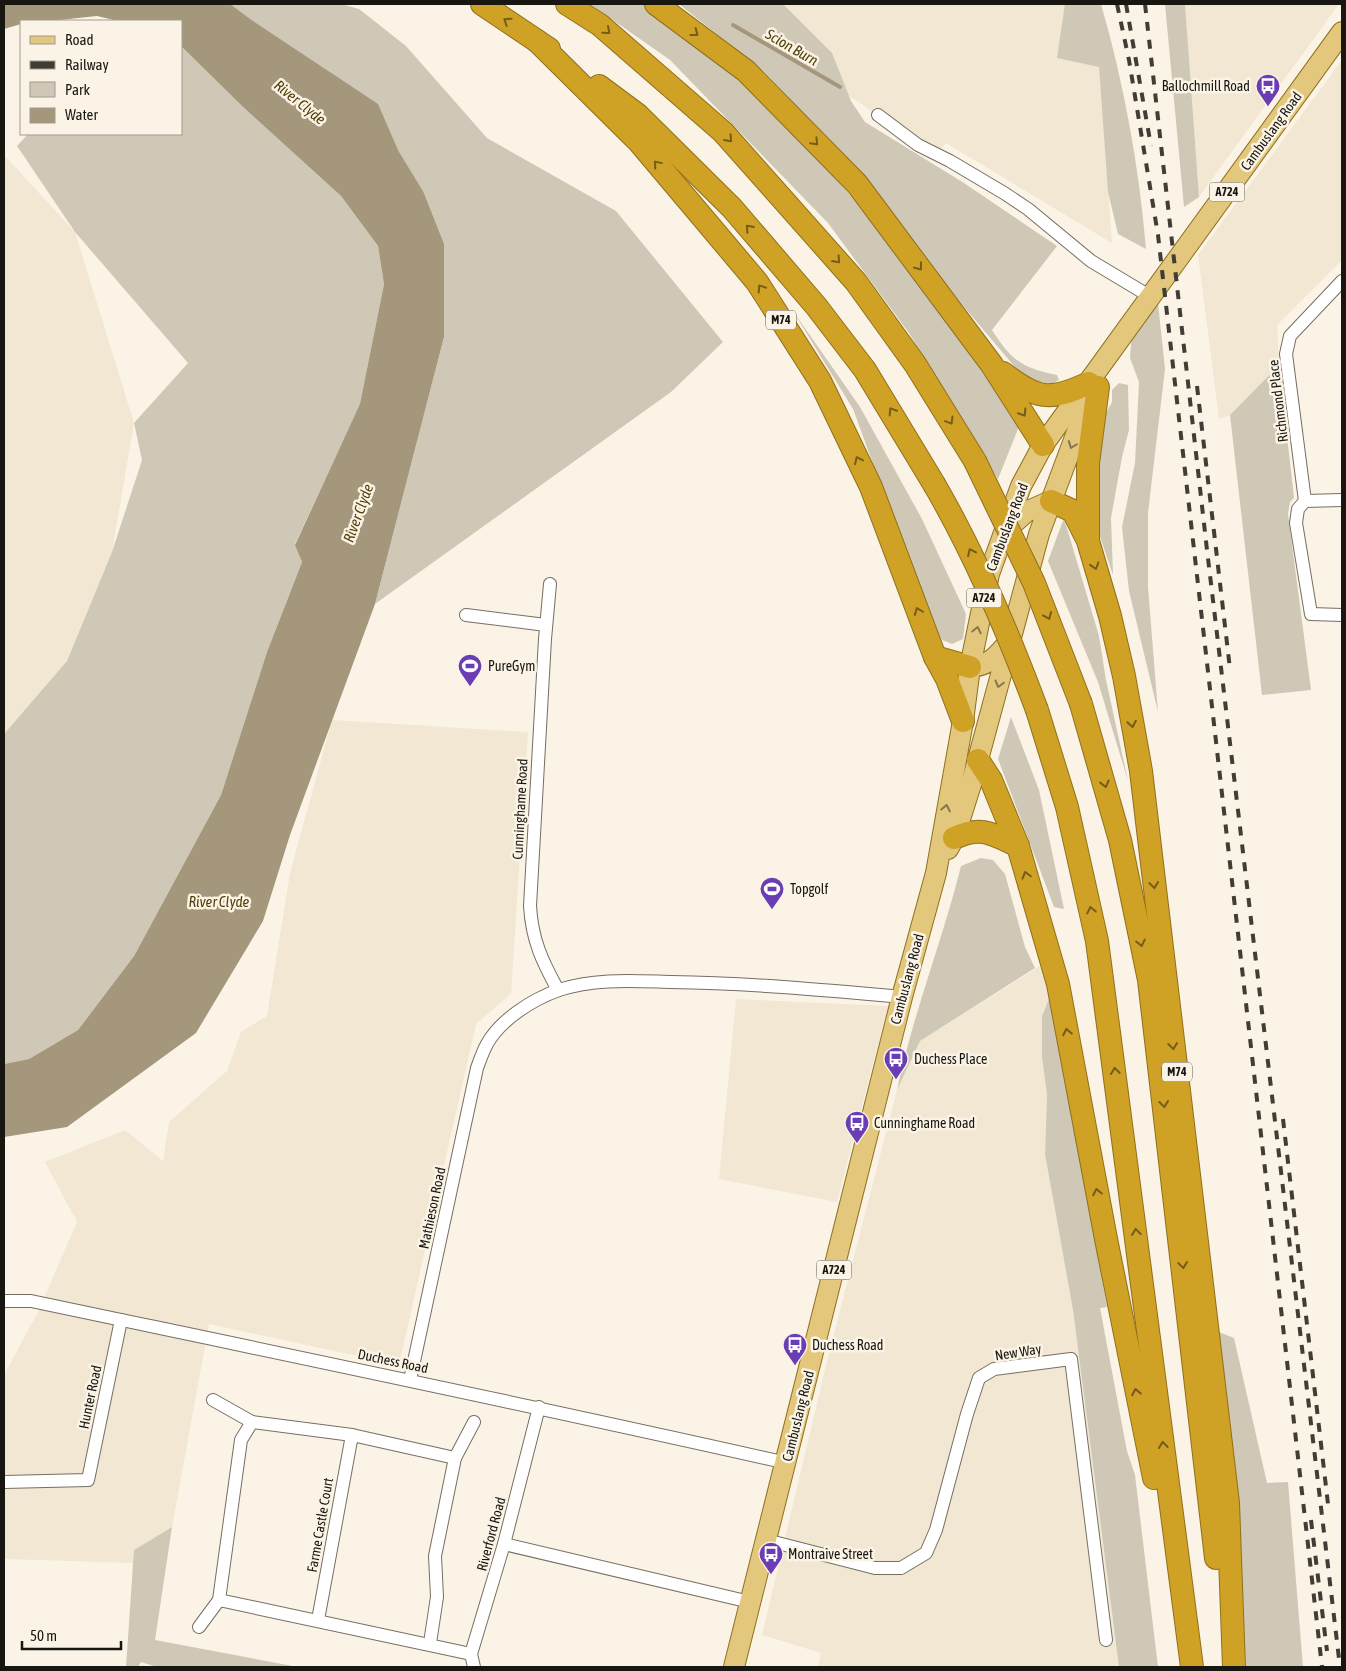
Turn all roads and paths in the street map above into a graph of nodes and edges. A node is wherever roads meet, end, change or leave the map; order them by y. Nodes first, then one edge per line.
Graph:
1 (482, 4) edge
2 (567, 4) edge
3 (656, 4) edge
4 (1342, 32) edge
5 (537, 41) junction
6 (878, 115) dead end
7 (1342, 281) edge
8 (1151, 297) junction
9 (992, 365) junction
10 (1094, 385) junction
11 (1043, 445) junction
12 (1053, 496) junction
13 (1342, 500) edge
14 (1305, 501) junction
15 (1003, 533) junction
16 (1088, 541) junction
17 (550, 584) dead end
18 (466, 615) dead end
19 (1342, 615) edge
20 (546, 624) junction
21 (1011, 638) junction
22 (935, 657) junction
23 (970, 666) junction
24 (963, 721) junction
25 (978, 760) junction
26 (954, 838) junction
27 (1018, 846) junction
28 (936, 873) junction
29 (558, 990) junction
30 (902, 997) junction
31 (4, 1301) edge
32 (121, 1320) junction
33 (410, 1380) junction
34 (213, 1400) dead end
35 (539, 1407) junction
36 (252, 1422) junction
37 (474, 1422) dead end
38 (352, 1435) junction
39 (455, 1458) junction
40 (787, 1463) junction
41 (4, 1482) edge
42 (766, 1540) junction
43 (504, 1544) junction
44 (219, 1600) junction
45 (750, 1602) junction
46 (318, 1620) junction
47 (199, 1627) dead end
48 (1106, 1640) dead end
49 (430, 1643) junction
50 (471, 1654) junction
51 (1192, 1665) edge
52 (474, 1667) edge
53 (734, 1667) edge
54 (1228, 1667) edge
55 (1234, 1667) edge

5 -> 1 highway, M74
2 -> 54 highway, M74, bridge
3 -> 9 highway
4 - 8 main road, Cambuslang Road / A724
22 -> 5 highway, M74
51 -> 5 highway, M74, bridge
6 - 8 street
7 - 14 street, Richmond Place
8 - 10 main road, Cambuslang Road / A724
9 - 10 highway
9 -> 11 highway
10 - 11 main road, Cambuslang Road / A724
10 -> 12 main road, Cambuslang Road / A724
10 - 16 highway, M74
11 - 12 main road
11 - 15 main road, Cambuslang Road / A724
12 - 15 main road
12 - 16 highway, M74
12 - 21 main road, Cambuslang Road / A724
13 - 14 street
14 - 19 street
23 -> 15 main road, Cambuslang Road / A724
16 -> 55 highway, M74
17 - 20 street, Cunninghame Road
18 - 20 street
20 - 29 street, Cunninghame Road
21 - 23 main road
21 -> 25 main road, Cambuslang Road / A724
22 - 23 highway
22 - 24 highway, M74
23 - 24 main road, Cambuslang Road / A724
24 - 25 main road
28 -> 24 main road, Cambuslang Road / A724
25 - 26 main road, Cambuslang Road / A724
25 - 27 highway, M74
26 - 27 highway
26 - 28 main road, Cambuslang Road / A724
51 -> 27 highway, M74
28 - 30 main road, Cambuslang Road / A724
29 - 30 street
29 - 33 street, Mathieson Road
30 - 40 main road, Cambuslang Road / A724
31 - 32 street, Duchess Road
32 - 33 street, Duchess Road
32 - 41 street, Hunter Road
33 - 35 street, Duchess Road
34 - 36 street
35 - 40 street, Duchess Road
35 - 43 street, Riverford Road
36 - 38 street
36 - 44 street
37 - 39 street
38 - 39 street
38 - 46 street, Farme Castle Court
39 - 49 street
40 - 42 main road, Cambuslang Road / A724
42 - 45 main road, Cambuslang Road / A724
42 - 48 street, New Way
43 - 45 street
43 - 50 street, Riverford Road
44 - 46 street
44 - 47 street
45 - 53 main road, Cambuslang Road / A724
46 - 49 street
49 - 50 street
50 - 52 street, Riverford Road

